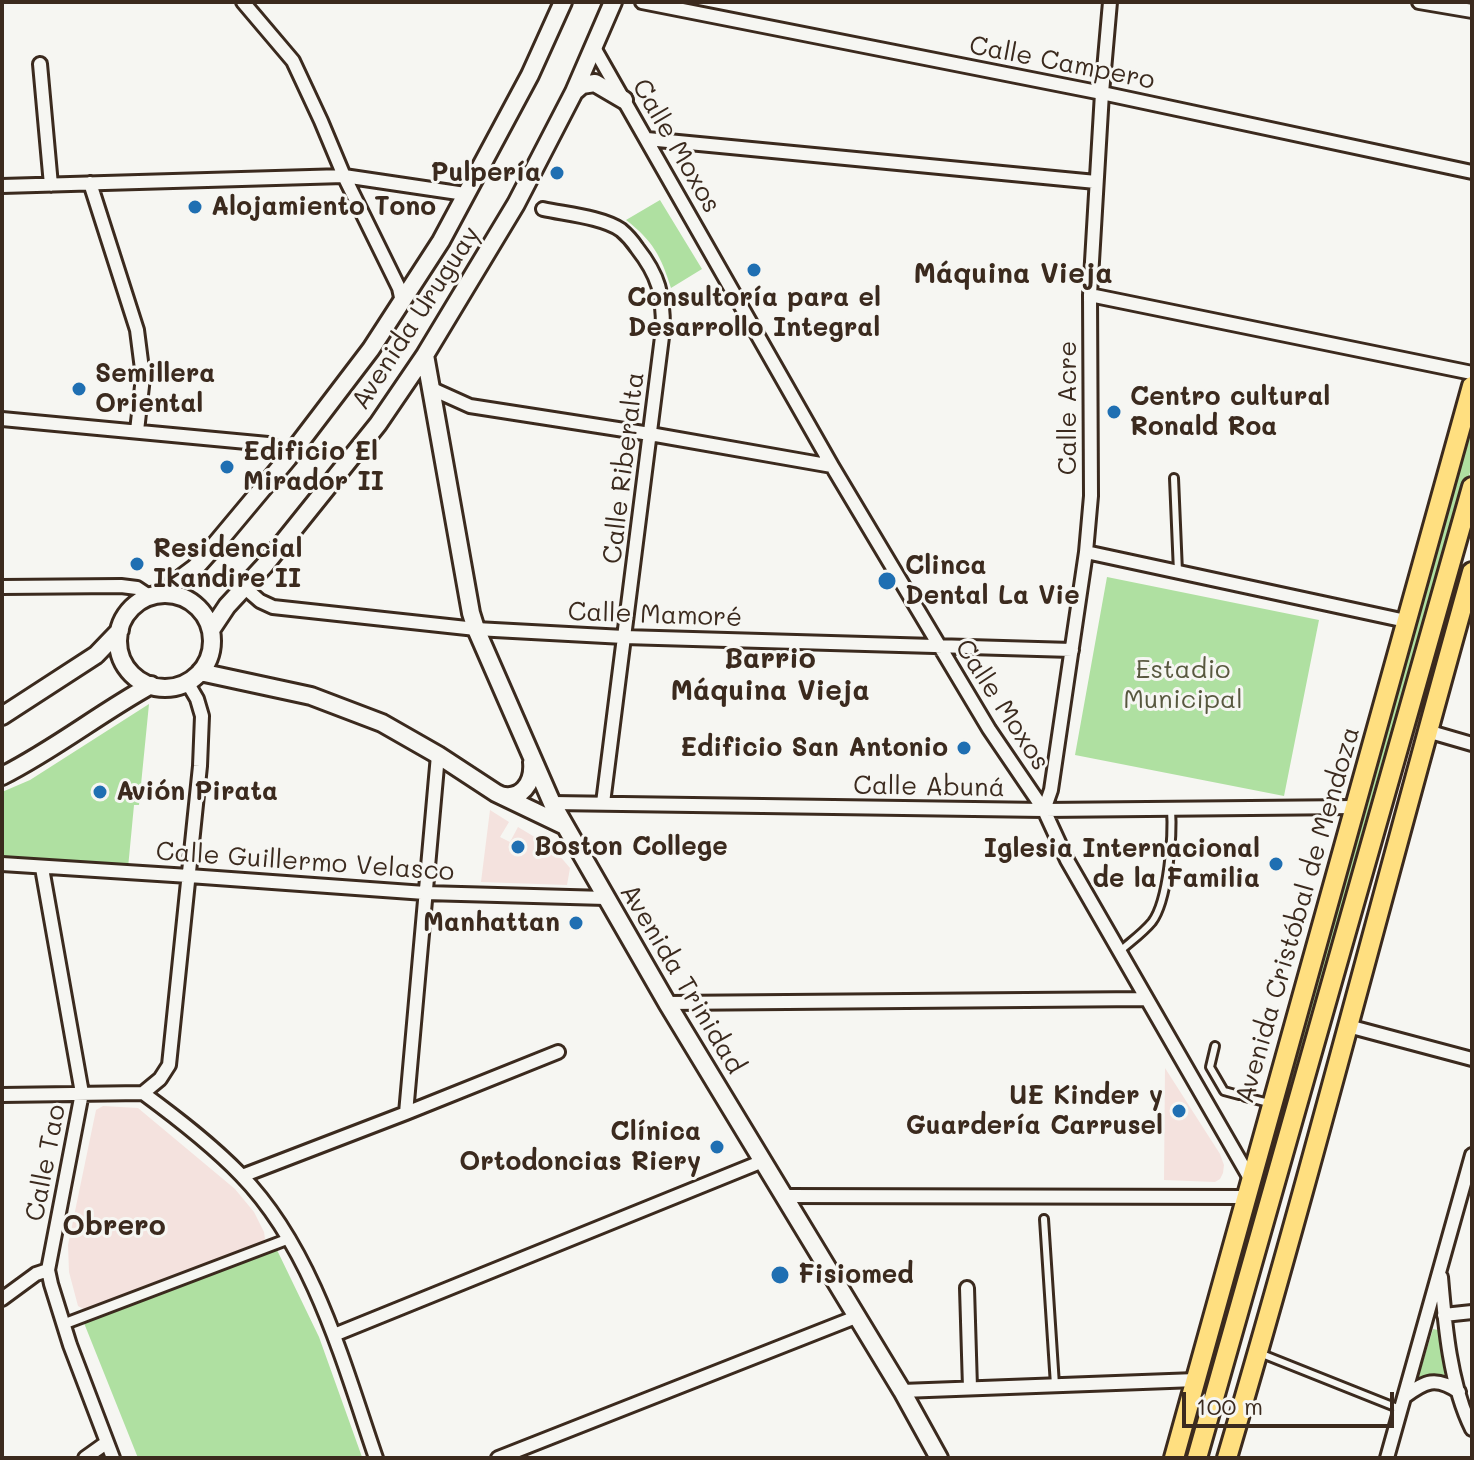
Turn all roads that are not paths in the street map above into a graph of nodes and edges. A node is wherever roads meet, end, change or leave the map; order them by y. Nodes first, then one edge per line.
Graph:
1 (243, 2) edge
2 (563, 2) edge
3 (613, 2) edge
4 (642, 2) edge
5 (1110, 2) edge
6 (1419, 2) edge
7 (1472, 11) edge
8 (593, 46) junction
9 (40, 64) dead end
10 (574, 92) junction
11 (1102, 93) junction
12 (624, 100) junction
13 (647, 139) junction
14 (1472, 172) edge
15 (344, 176) junction
16 (1096, 182) junction
17 (90, 183) junction
18 (51, 185) junction
19 (2, 186) edge
20 (465, 194) junction
21 (543, 209) dead end
22 (1090, 295) junction
23 (402, 302) junction
24 (425, 355) junction
25 (1472, 373) edge
26 (1472, 386) edge
27 (430, 388) junction
28 (2, 419) edge
29 (137, 431) junction
30 (650, 434) junction
31 (288, 458) junction
32 (832, 466) junction
33 (1174, 478) dead end
34 (1472, 487) edge
35 (1086, 552) junction
36 (1178, 572) junction
37 (1472, 572) edge
38 (2, 578) edge
39 (23, 586) junction
40 (2, 587) edge
41 (244, 587) junction
42 (155, 595) junction
43 (1406, 621) junction
44 (476, 629) junction
45 (120, 630) junction
46 (211, 630) junction
47 (624, 637) junction
48 (939, 648) junction
49 (1072, 650) junction
50 (194, 677) junction
51 (151, 685) junction
52 (2, 716) edge
53 (1427, 731) junction
54 (1472, 744) edge
55 (438, 755) junction
56 (531, 757) junction
57 (2, 776) edge
58 (496, 793) junction
59 (552, 803) junction
60 (603, 803) junction
61 (1354, 807) junction
62 (1171, 809) junction
63 (1044, 810) junction
64 (565, 826) junction
65 (2, 864) edge
66 (42, 868) junction
67 (189, 876) junction
68 (425, 893) junction
69 (606, 898) junction
70 (1119, 952) junction
71 (1146, 999) junction
72 (667, 1003) junction
73 (1348, 1026) junction
74 (1215, 1046) dead end
75 (558, 1052) dead end
76 (1472, 1059) edge
77 (82, 1093) junction
78 (143, 1093) junction
79 (2, 1095) edge
80 (1272, 1104) junction
81 (406, 1113) junction
82 (1472, 1155) edge
83 (763, 1161) junction
84 (242, 1176) junction
85 (1248, 1189) junction
86 (785, 1196) junction
87 (1266, 1217) junction
88 (1044, 1219) dead end
89 (288, 1239) junction
90 (1441, 1266) junction
91 (48, 1270) junction
92 (967, 1288) dead end
93 (2, 1299) edge
94 (1472, 1312) edge
95 (1444, 1315) junction
96 (856, 1317) junction
97 (1213, 1319) junction
98 (64, 1324) junction
99 (334, 1335) junction
100 (1258, 1353) junction
101 (1196, 1380) junction
102 (1055, 1385) junction
103 (970, 1388) junction
104 (902, 1391) junction
105 (1459, 1392) junction
106 (1402, 1403) junction
107 (1472, 1429) edge
108 (106, 1443) junction
109 (85, 1458) edge
110 (113, 1458) edge
111 (376, 1458) edge
112 (498, 1458) edge
113 (939, 1458) edge
114 (1174, 1458) edge
115 (1197, 1458) edge
116 (1227, 1458) edge
117 (1387, 1458) edge

1 - 15 street
2 - 20 main road, Avenida Uruguay
3 - 8 main road, Avenida Uruguay
4 - 11 street, Calle Campero
5 - 11 street, Calle Acre
6 - 7 street
8 - 10 main road, Avenida Uruguay
8 - 12 street, Calle Moxos
9 - 18 street
10 - 12 main road
10 - 24 main road, Avenida Uruguay
11 - 14 street, Calle Campero
11 - 16 street, Calle Acre
12 - 13 street, Calle Moxos
13 - 16 street
13 - 32 street, Calle Moxos
15 - 17 street
15 - 20 street
15 - 23 street
16 - 22 street, Calle Acre
17 - 18 street
17 - 29 street
18 - 19 street
20 - 23 main road, Avenida Uruguay
21 - 30 street, Calle Riberalta
22 - 25 street
22 - 35 street, Calle Acre
23 - 31 main road, Avenida Uruguay
24 - 27 main road, Avenida Trinidad
24 - 41 main road, Avenida Uruguay
26 - 43 main road, Avenida Cristóbal de Mendoza
27 - 30 street
27 - 44 main road, Avenida Trinidad
28 - 29 street
29 - 31 street
30 - 32 street
30 - 47 street, Calle Riberalta
31 - 42 main road, Avenida Uruguay
32 - 48 street, Calle Moxos
33 - 36 lane
34 - 87 main road, Avenida Cristóbal de Mendoza
35 - 36 street
35 - 49 street, Calle Acre
36 - 43 street
37 - 53 main road
38 - 39 street
39 - 40 street
39 - 42 street
41 - 44 street, Calle Mamoré
41 - 46 main road, Avenida Uruguay
42 - 45 main road
42 - 46 main road
43 - 61 main road, Avenida Cristóbal de Mendoza
44 - 47 street, Calle Mamoré
44 - 56 main road, Avenida Trinidad
45 - 51 main road
45 - 52 main road
46 - 50 main road
47 - 48 street, Calle Mamoré
47 - 60 street, Calle Riberalta
48 - 49 street, Calle Mamoré
48 - 63 street, Calle Moxos
49 - 63 street, Calle Acre
50 - 51 main road
50 - 55 main road
50 - 67 street
51 - 57 main road
53 - 54 street
53 - 73 main road
55 - 58 main road
55 - 68 street
56 - 58 main road
56 - 59 main road, Avenida Trinidad
58 - 64 main road
59 - 60 street, Calle Abuná
59 - 64 main road, Avenida Trinidad
60 - 63 street, Calle Abuná
61 - 62 street, Calle Abuná
61 - 80 main road, Avenida Cristóbal de Mendoza
62 - 63 street, Calle Abuná
62 - 70 lane
63 - 70 street, Calle Moxos
64 - 69 main road, Avenida Trinidad
65 - 66 street, Calle Guillermo Velasco
66 - 67 street, Calle Guillermo Velasco
66 - 77 street, Calle Tao
67 - 68 street, Calle Guillermo Velasco
67 - 78 street
68 - 69 street, Calle Guillermo Velasco
68 - 81 street
69 - 72 main road, Avenida Trinidad
70 - 71 street, Calle Moxos
71 - 72 street
71 - 85 street, Calle Moxos
72 - 83 main road, Avenida Trinidad
73 - 76 street
73 - 100 main road
74 - 80 lane
75 - 81 street
77 - 78 street
77 - 79 street
77 - 91 street, Calle Tao
78 - 84 street
80 - 85 main road, Avenida Cristóbal de Mendoza
81 - 84 street
82 - 90 street
83 - 86 main road, Avenida Trinidad
83 - 99 street
84 - 89 street
85 - 86 street
85 - 97 main road, Avenida Cristóbal de Mendoza
86 - 96 main road, Avenida Trinidad
87 - 97 main road
87 - 115 main road, Avenida Cristóbal de Mendoza
88 - 102 lane
89 - 98 street
89 - 99 street
90 - 95 street
90 - 106 street
91 - 93 street
91 - 98 street, Calle Tao
92 - 103 street
94 - 95 street
95 - 105 street
96 - 104 main road, Avenida Trinidad
96 - 112 street
97 - 101 main road, Avenida Cristóbal de Mendoza
98 - 108 street, Calle Tao
99 - 111 street
100 - 106 lane
100 - 116 main road
101 - 102 street
101 - 114 main road, Avenida Cristóbal de Mendoza
102 - 103 street
103 - 104 street
104 - 113 main road, Avenida Trinidad
105 - 106 street
105 - 107 street
106 - 117 street
108 - 109 street
108 - 110 street, Calle Tao

